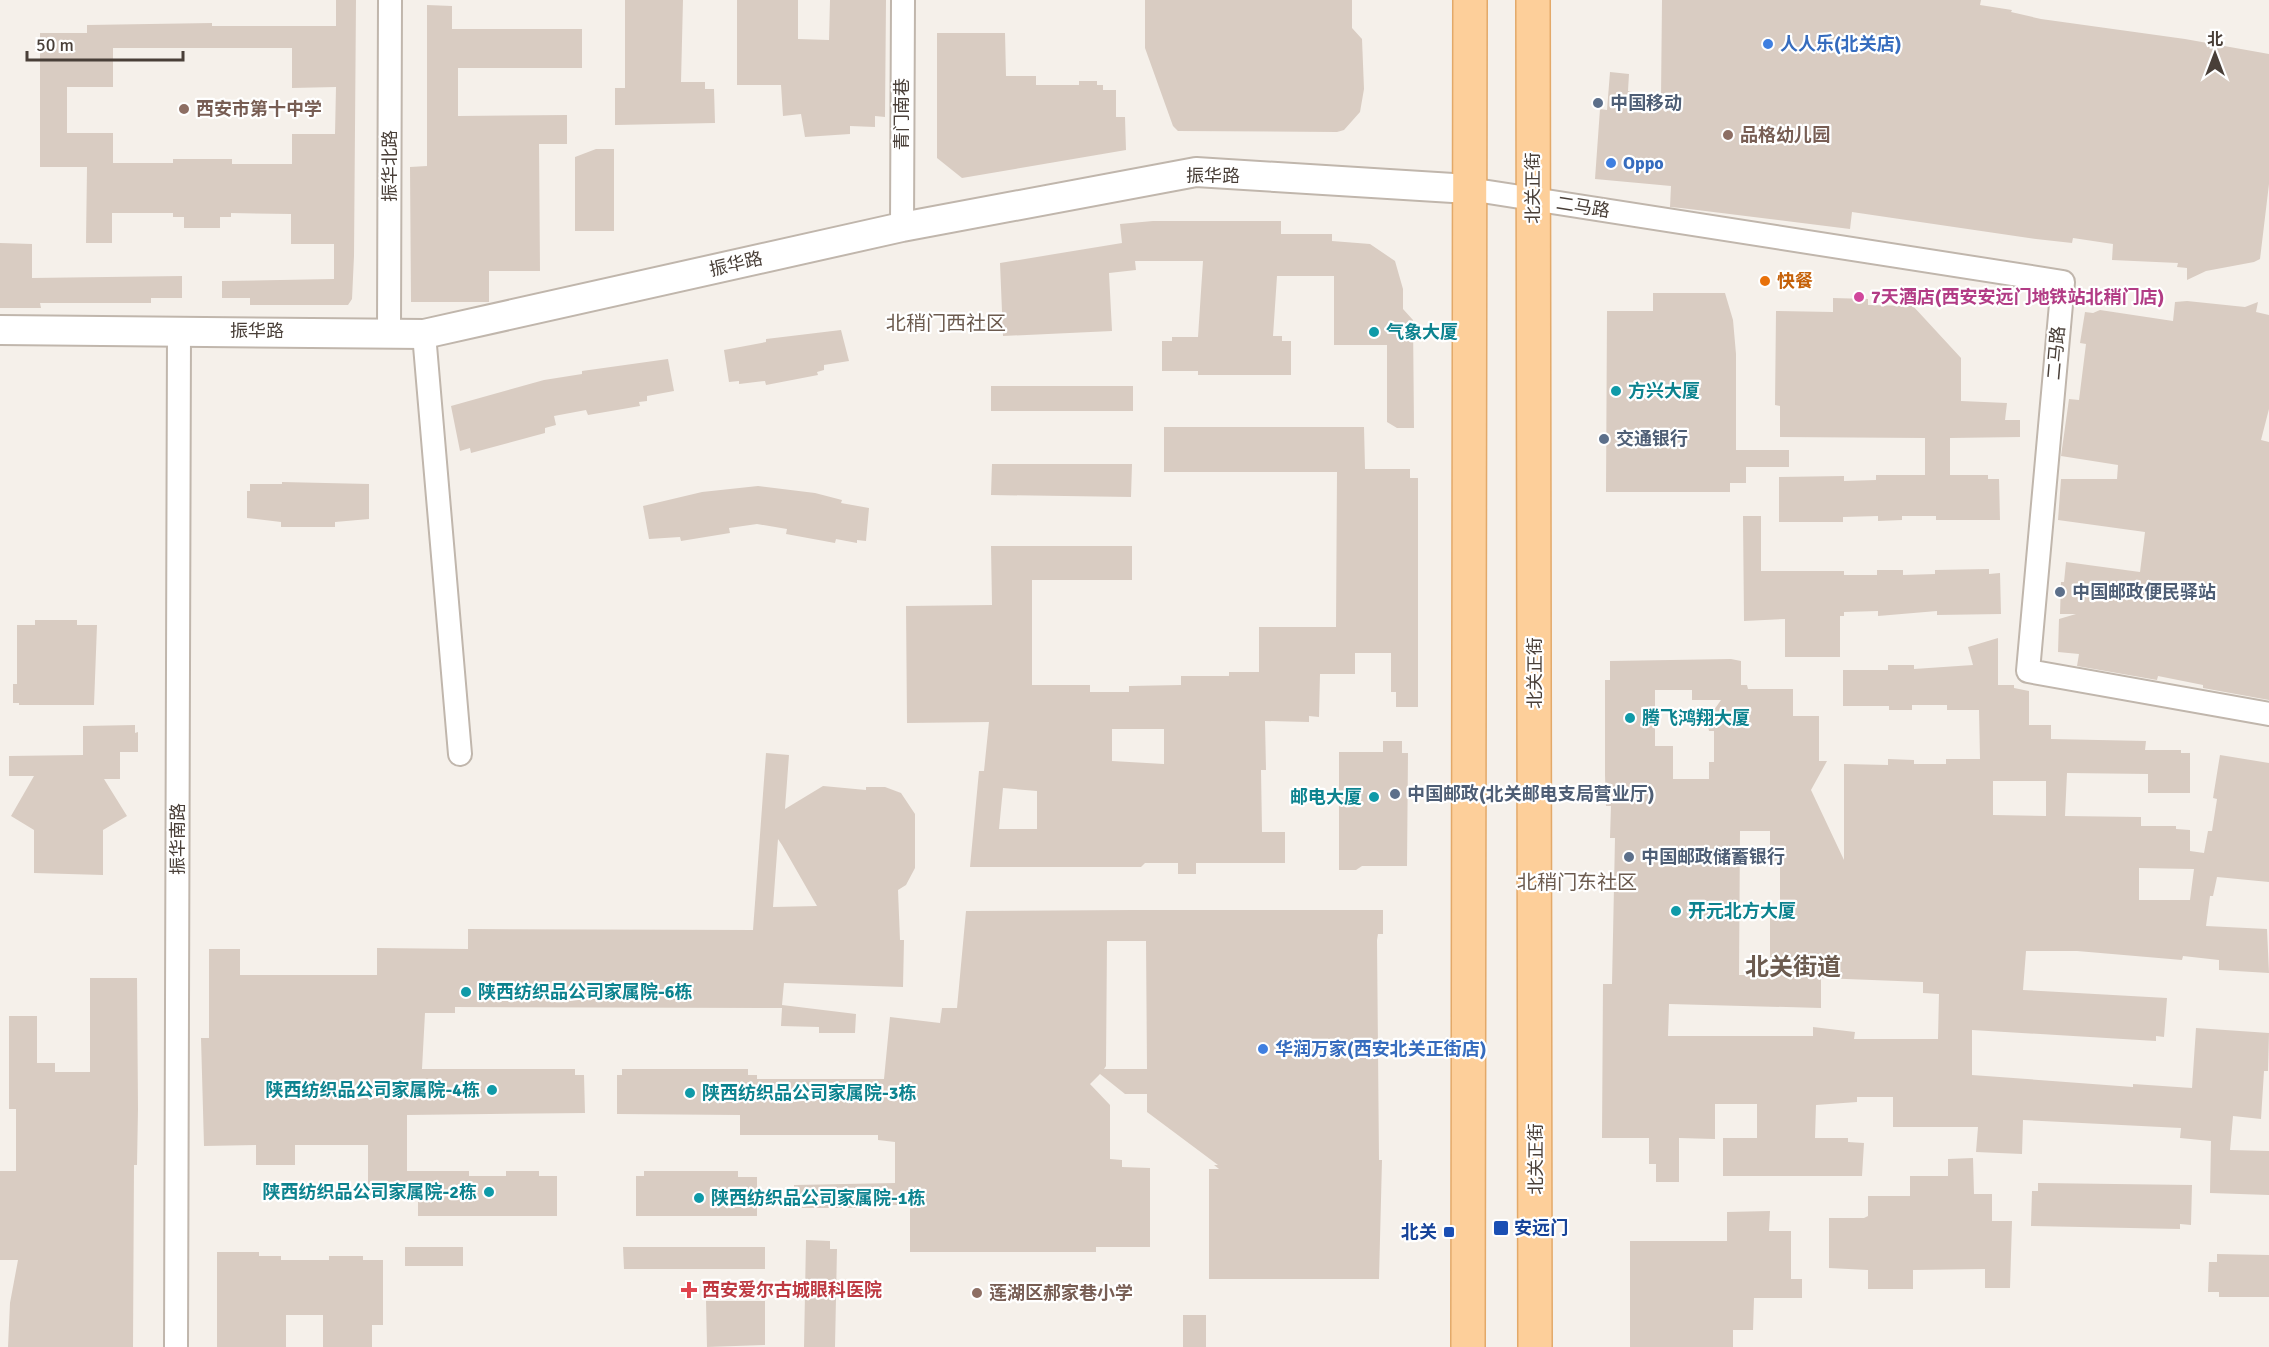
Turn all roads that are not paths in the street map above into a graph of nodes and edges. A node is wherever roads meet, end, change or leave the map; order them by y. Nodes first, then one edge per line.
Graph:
1 (390, 0) edge
2 (903, 0) edge
3 (1470, 0) edge
4 (1533, 0) edge
5 (1470, 189) junction
6 (1532, 199) junction
7 (902, 227) junction
8 (0, 330) edge
9 (179, 330) junction
10 (389, 332) junction
11 (424, 334) junction
12 (2269, 714) edge
13 (460, 754) dead end
14 (176, 1347) edge
15 (1468, 1347) edge
16 (1535, 1347) edge

1 - 10 street, 振华北路
2 - 7 street, 青门南巷
3 - 5 main road
4 - 6 main road, 北关正街
5 - 6 street, 二马路
5 - 7 street, 振华路
5 - 15 main road
6 - 12 street, 二马路
6 - 16 main road, 北关正街
7 - 11 street, 振华路
8 - 9 street, 振华路
9 - 10 street, 振华路
9 - 14 street, 振华南路
10 - 11 street, 振华路
11 - 13 street

